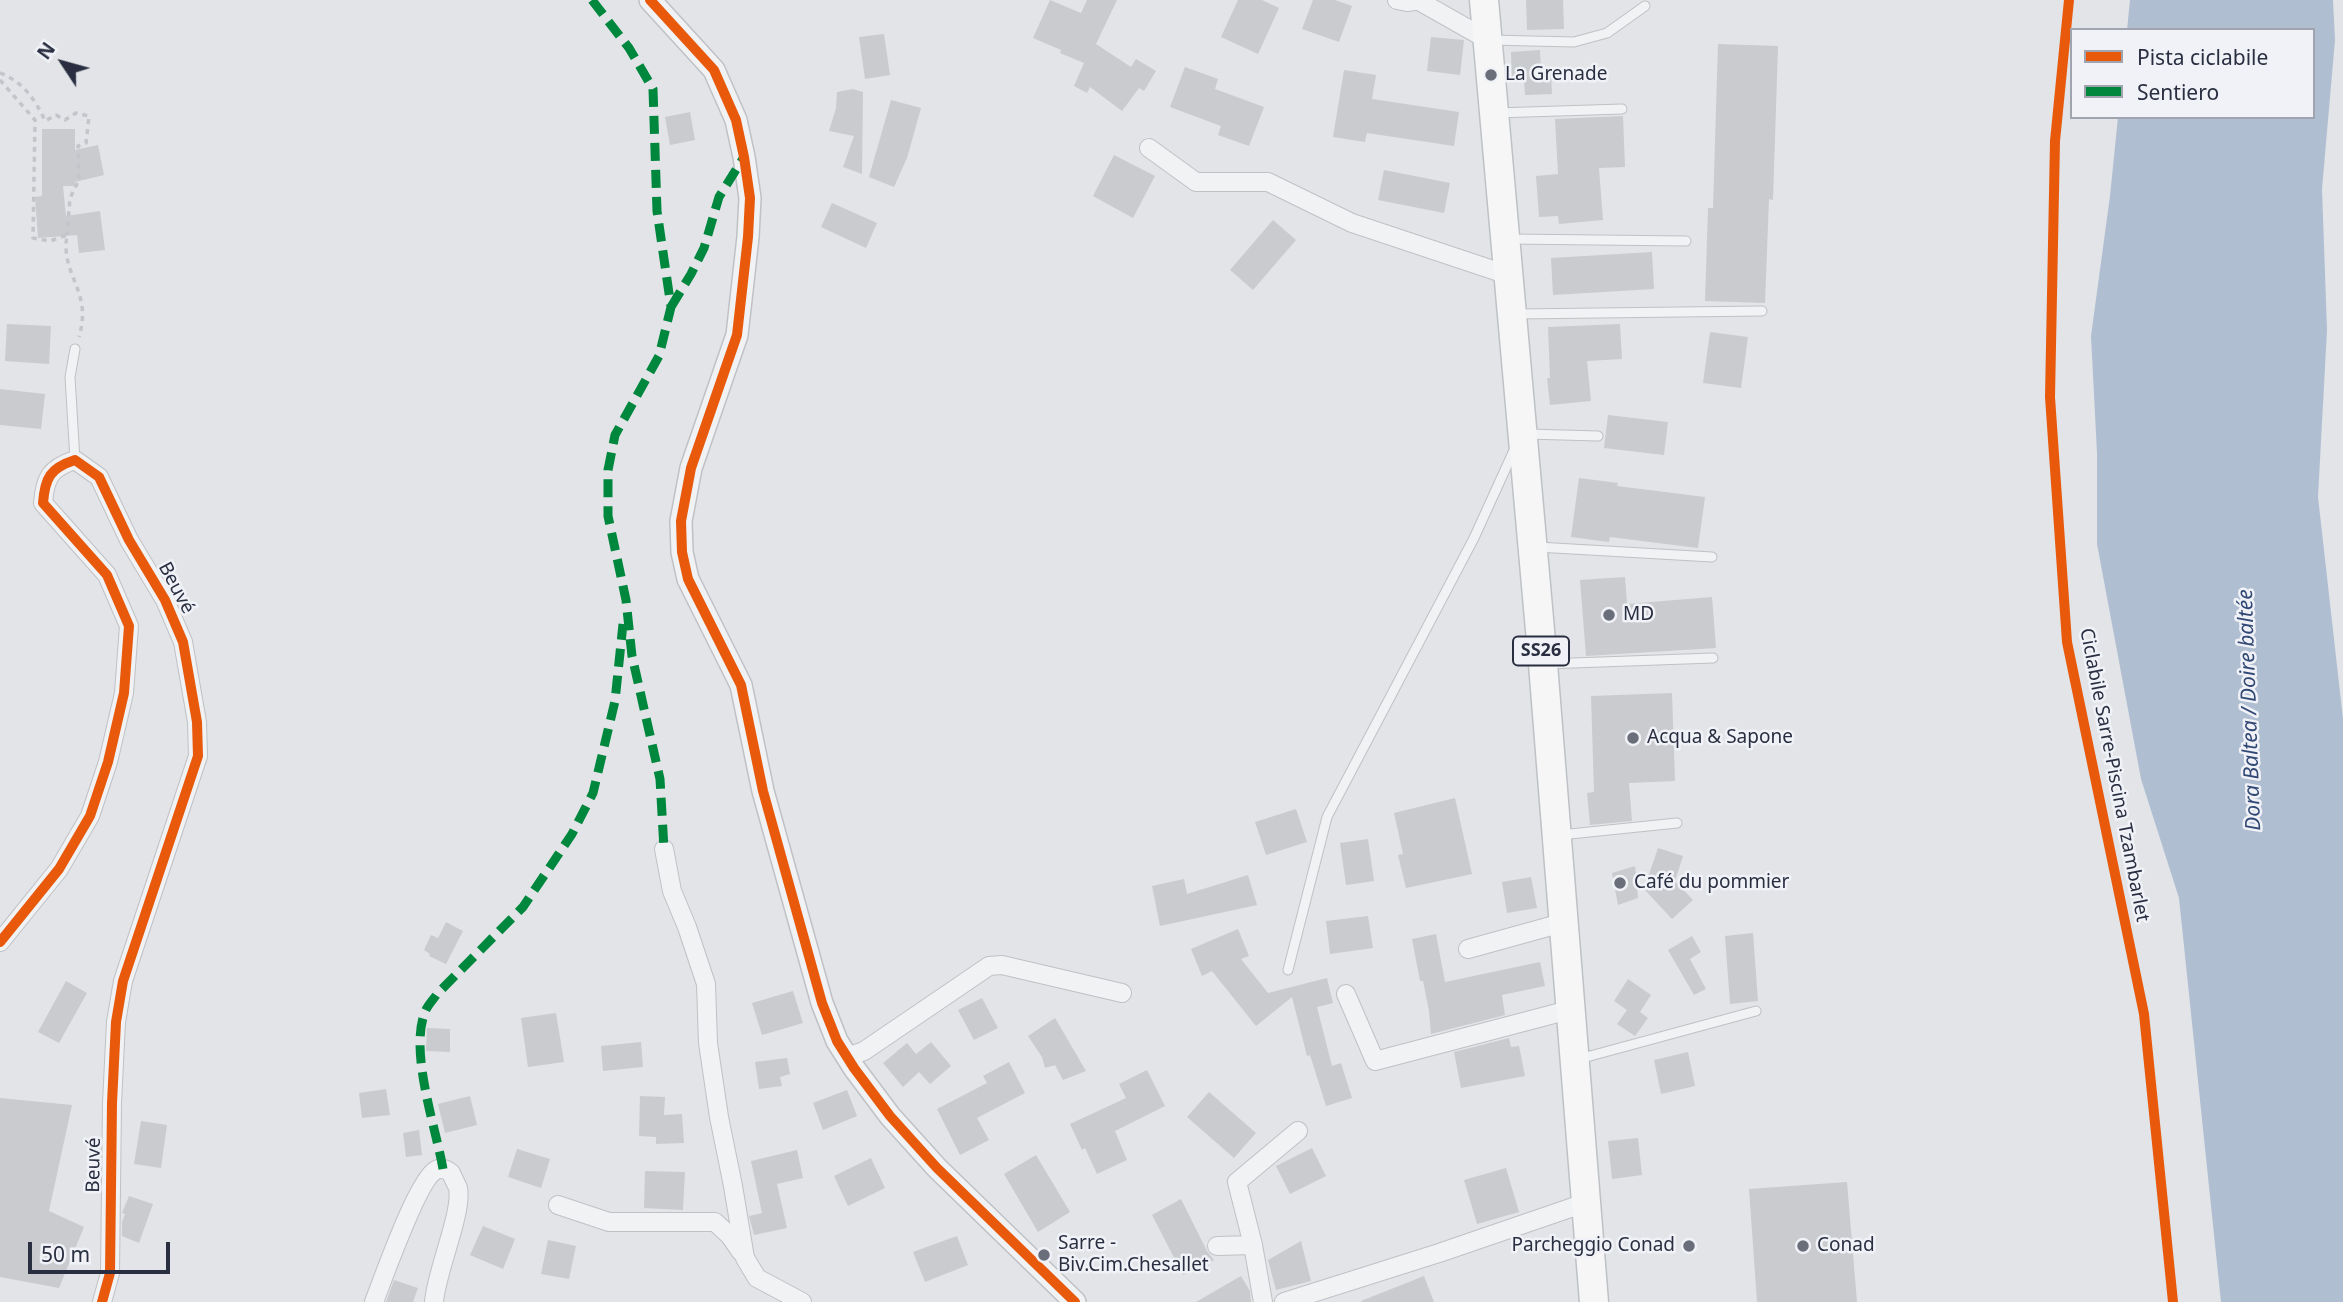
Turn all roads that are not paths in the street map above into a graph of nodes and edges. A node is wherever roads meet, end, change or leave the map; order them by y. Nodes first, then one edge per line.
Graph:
1 (650, 0) edge
2 (1397, 0) edge
3 (1420, 0) edge
4 (1484, 0) edge
5 (1644, 6) dead end
6 (1488, 40) junction
7 (1622, 108) dead end
8 (1494, 113) junction
9 (1149, 148) dead end
10 (1505, 239) junction
11 (1686, 241) dead end
12 (1508, 275) junction
13 (1762, 311) dead end
14 (1512, 314) junction
15 (75, 349) road end
16 (1522, 434) junction
17 (1598, 436) dead end
18 (75, 460) junction
19 (1531, 547) junction
20 (1712, 557) dead end
21 (1713, 658) dead end
22 (1543, 664) junction
23 (1677, 823) dead end
24 (1555, 836) junction
25 (664, 849) dead end
26 (1562, 923) junction
27 (0, 942) edge
28 (1468, 949) dead end
29 (1288, 970) dead end
30 (1122, 993) dead end
31 (1346, 995) dead end
32 (1570, 1010) junction
33 (1756, 1011) dead end
34 (847, 1057) junction
35 (1574, 1060) junction
36 (1298, 1131) dead end
37 (1585, 1203) junction
38 (558, 1205) dead end
39 (1253, 1245) junction
40 (1217, 1246) dead end
41 (745, 1258) junction
42 (103, 1302) edge
43 (374, 1302) edge
44 (434, 1302) edge
45 (802, 1302) edge
46 (1075, 1302) edge
47 (1263, 1302) edge
48 (1284, 1302) edge
49 (1594, 1302) edge

1 - 34 street
2 - 3 street
3 - 6 street
4 - 6 main road, SS26
5 - 6 lane
6 - 8 main road, SS26
7 - 8 lane
8 - 10 main road, SS26
9 - 12 street
10 - 11 lane
10 - 12 main road, SS26
12 - 14 main road, SS26
13 - 14 lane
14 - 16 main road, SS26
15 - 18 lane
16 - 17 lane
16 - 19 main road, SS26
16 - 29 lane
18 - 27 street
18 - 42 street, Beuvé
19 - 20 lane
19 - 22 main road, SS26
21 - 22 lane
22 - 24 main road, SS26
23 - 24 lane
24 - 26 main road, SS26
25 - 41 street
26 - 28 street
26 - 32 main road, SS26
30 - 34 street
31 - 32 street
32 - 35 main road, SS26
33 - 35 lane
34 - 46 street
35 - 37 main road, SS26
36 - 39 street
37 - 48 street
37 - 49 main road, SS26
38 - 41 street
39 - 40 street
39 - 47 street
41 - 45 street
43 - 44 street

